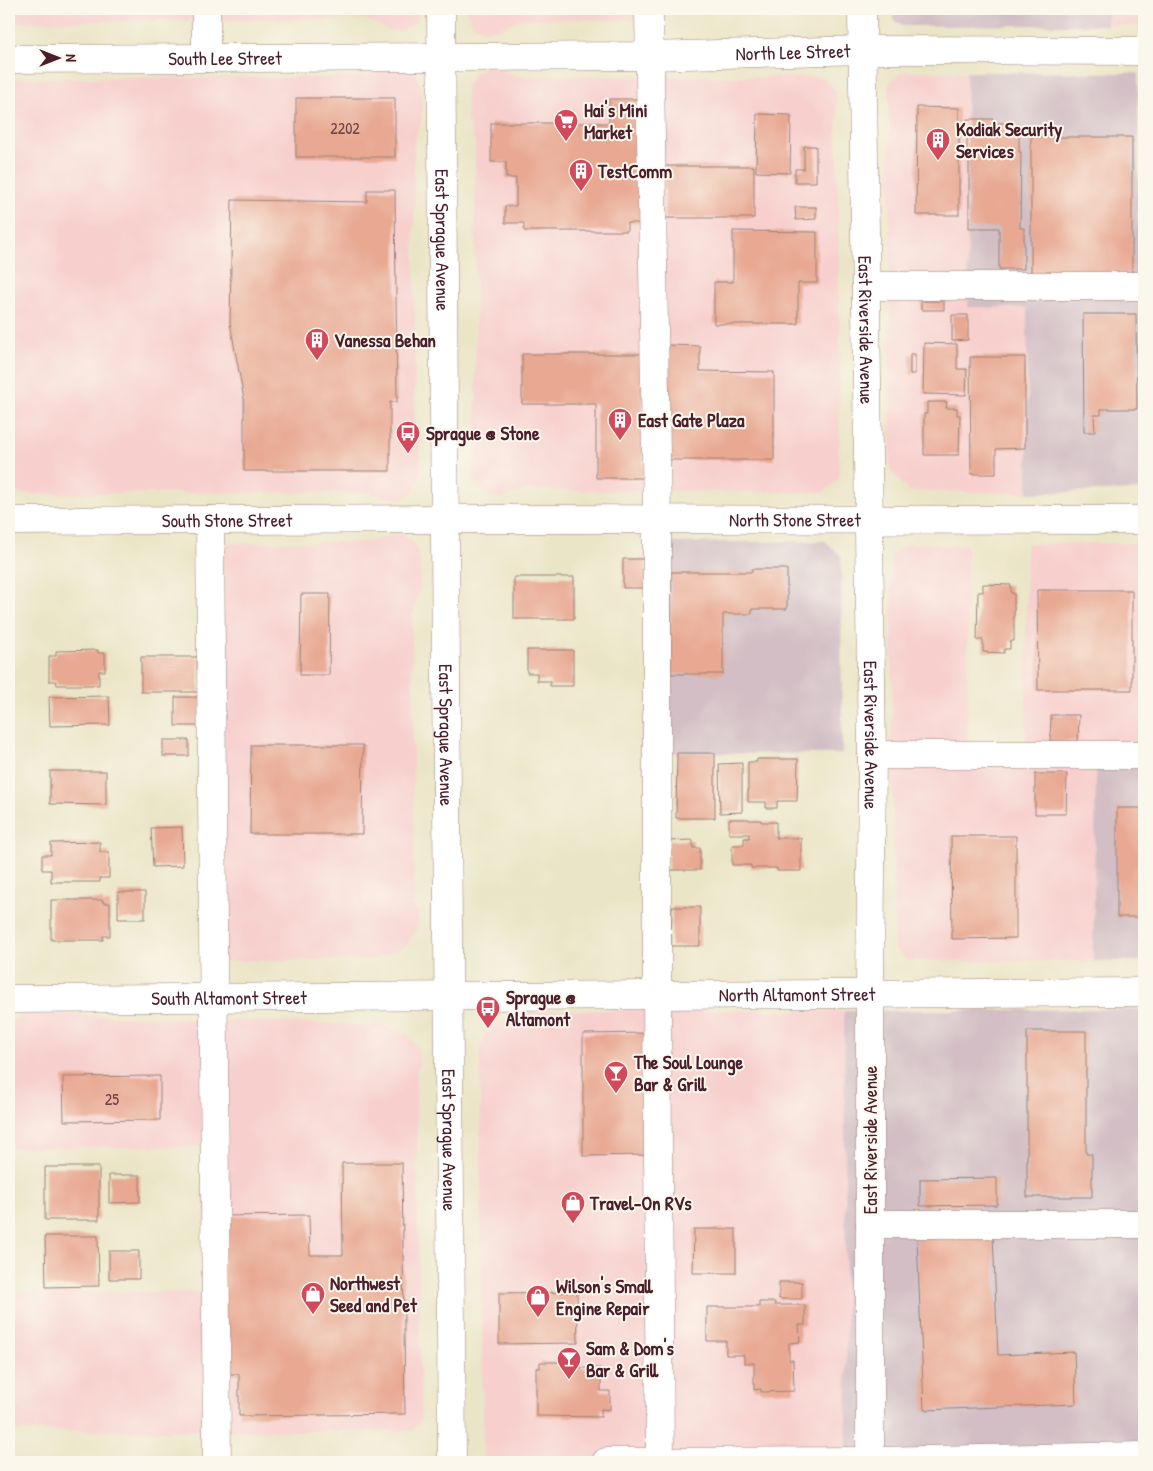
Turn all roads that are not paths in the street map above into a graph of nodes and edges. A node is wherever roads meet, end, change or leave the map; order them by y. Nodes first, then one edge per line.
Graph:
1 (206, 9) edge
2 (441, 9) edge
3 (649, 9) edge
4 (862, 9) edge
5 (863, 50) junction
6 (1144, 50) edge
7 (441, 56) junction
8 (650, 56) junction
9 (206, 58) junction
10 (9, 59) edge
11 (866, 286) junction
12 (1144, 286) edge
13 (445, 519) junction
14 (657, 519) junction
15 (870, 519) junction
16 (210, 520) junction
17 (1144, 520) edge
18 (9, 521) edge
19 (872, 754) junction
20 (1144, 754) edge
21 (1144, 992) edge
22 (870, 993) junction
23 (657, 996) junction
24 (448, 997) junction
25 (214, 998) junction
26 (9, 999) edge
27 (870, 1224) junction
28 (1144, 1224) edge
29 (1144, 1456) edge
30 (217, 1462) edge
31 (452, 1462) edge
32 (606, 1462) edge
33 (660, 1462) edge
34 (870, 1462) edge

1 - 9 street
2 - 7 street, East Sprague Avenue
3 - 8 street
4 - 5 street, East Riverside Avenue
5 - 6 street, North Lee Street
5 - 8 street, North Lee Street
5 - 11 street, East Riverside Avenue
7 - 8 street, North Lee Street
7 - 9 street, South Lee Street
7 - 13 street, East Sprague Avenue
8 - 14 street
9 - 10 street, South Lee Street
11 - 12 street
11 - 15 street, East Riverside Avenue
13 - 14 street, North Stone Street
13 - 16 street, South Stone Street
13 - 24 street, East Sprague Avenue
14 - 15 street, North Stone Street
14 - 23 street
15 - 17 street, North Stone Street
15 - 19 street, East Riverside Avenue
16 - 18 street, South Stone Street
16 - 25 street
19 - 20 street
19 - 22 street, East Riverside Avenue
21 - 22 street, North Altamont Street
22 - 23 street, North Altamont Street
22 - 27 street, East Riverside Avenue
23 - 24 street, North Altamont Street
23 - 33 street
24 - 25 street, South Altamont Street
24 - 31 street, East Sprague Avenue
25 - 26 street, South Altamont Street
25 - 30 street
27 - 28 street
27 - 34 street, East Riverside Avenue
29 - 34 street
32 - 33 street
33 - 34 street

